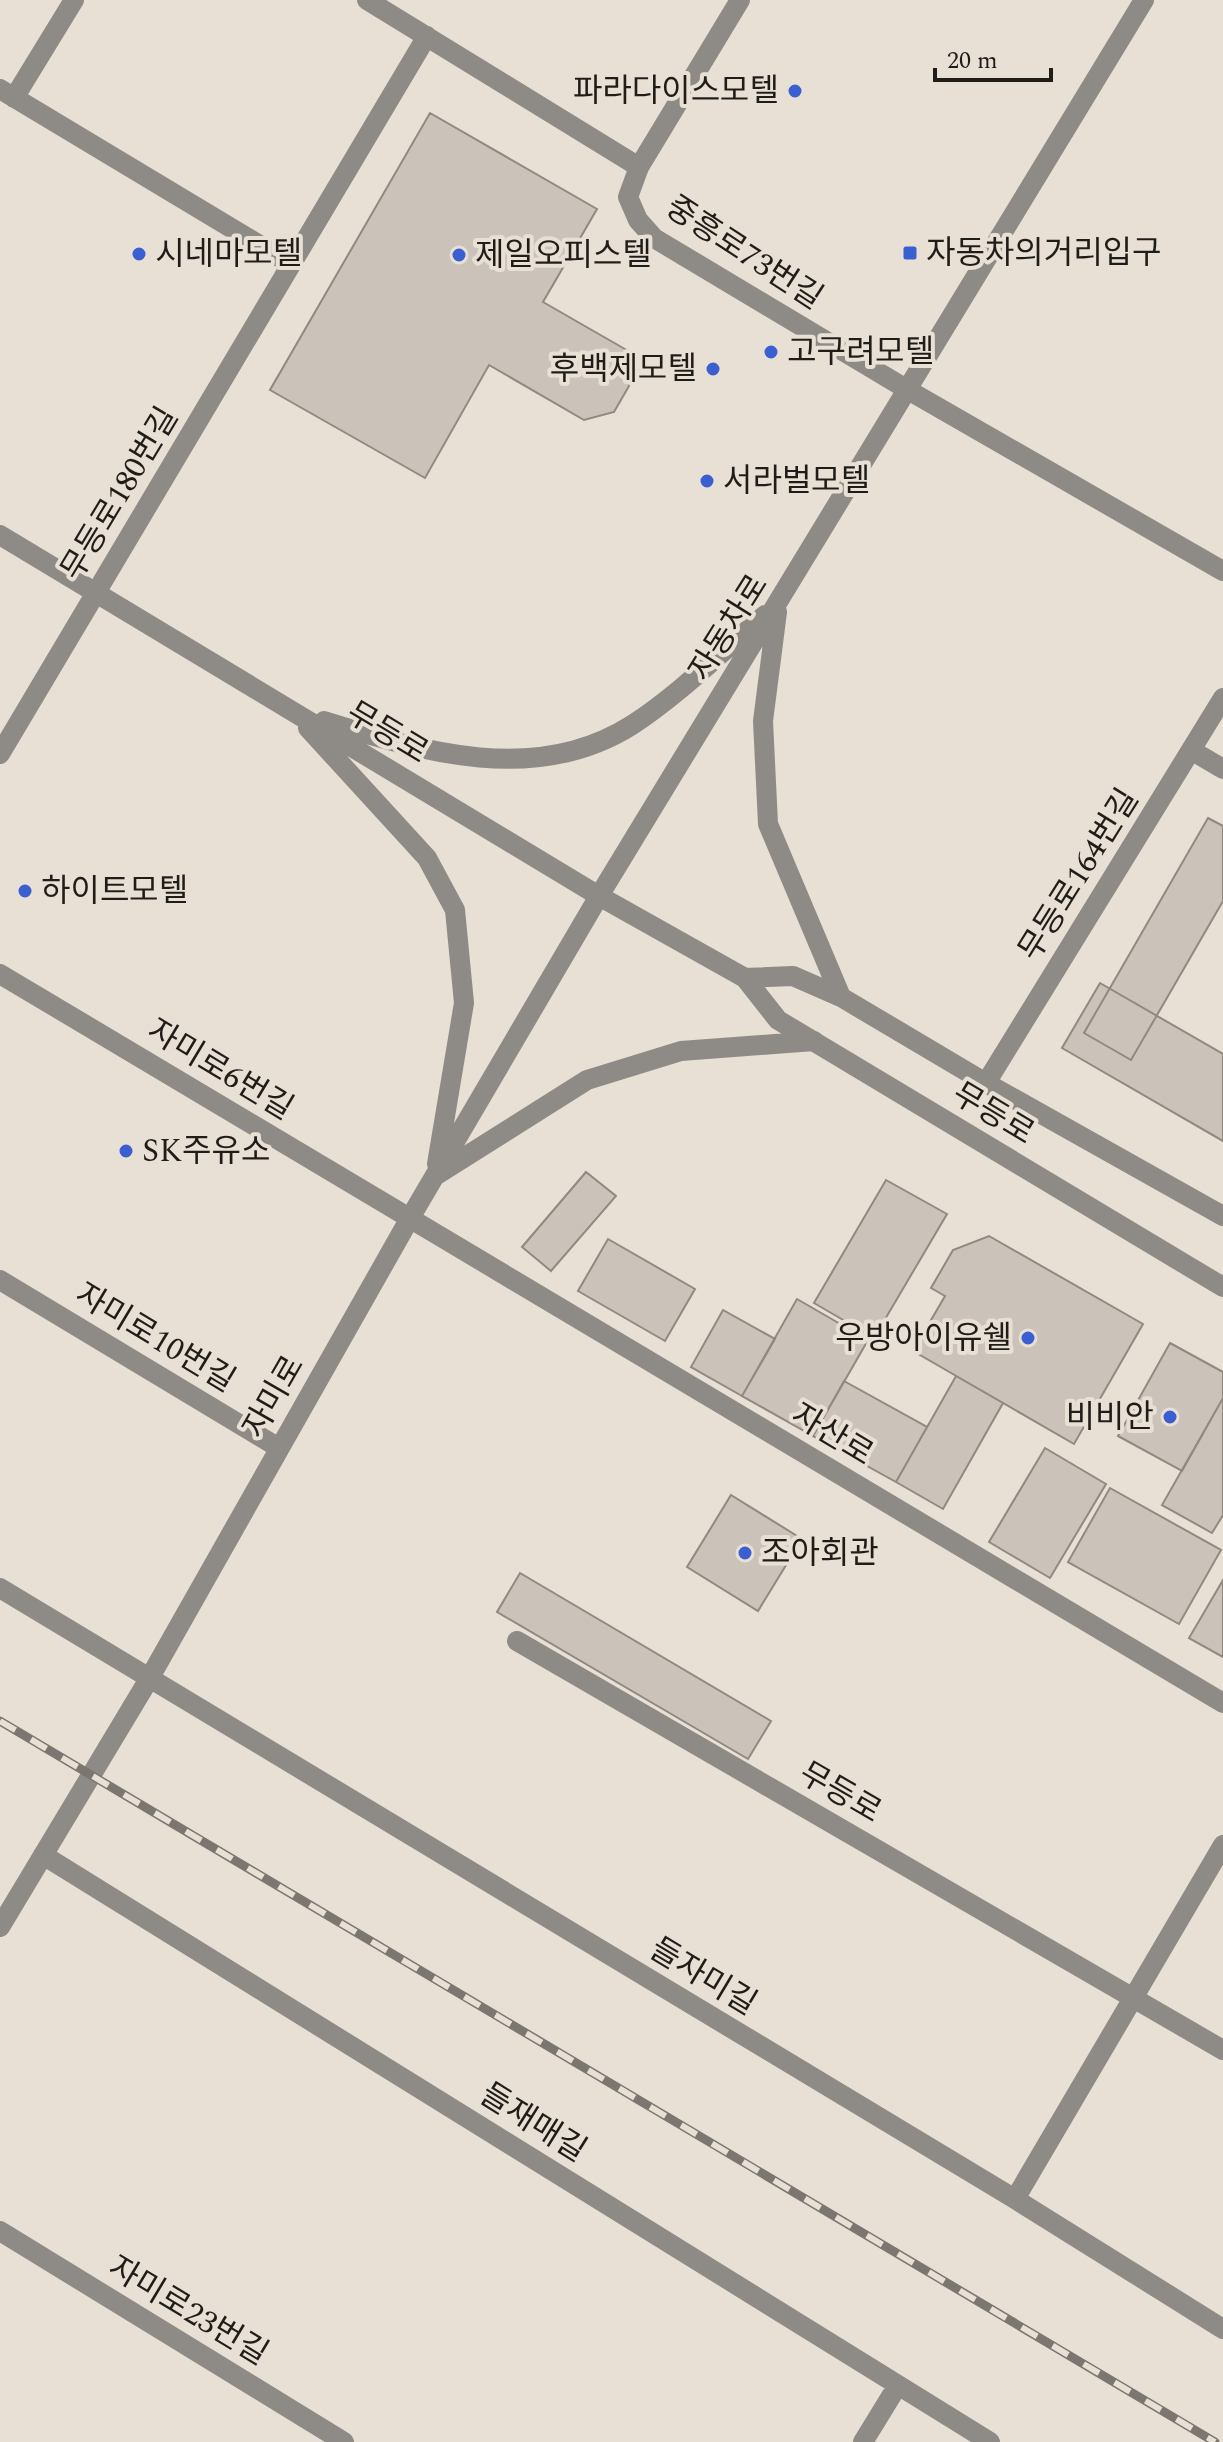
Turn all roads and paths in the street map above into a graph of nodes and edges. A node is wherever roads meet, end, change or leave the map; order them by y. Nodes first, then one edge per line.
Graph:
1 (74, 0) edge
2 (367, 0) edge
3 (740, 0) edge
4 (1144, 0) edge
5 (427, 36) junction
6 (7, 94) edge
7 (639, 167) junction
8 (291, 264) junction
9 (908, 390) junction
10 (0, 535) edge
11 (1223, 571) edge
12 (96, 593) junction
13 (778, 605) junction
14 (1223, 698) edge
15 (292, 710) junction
16 (1191, 750) junction
17 (0, 754) edge
18 (1223, 769) edge
19 (599, 896) junction
20 (0, 974) edge
21 (745, 978) junction
22 (841, 997) junction
23 (814, 1041) junction
24 (986, 1083) junction
25 (435, 1176) junction
26 (1223, 1216) edge
27 (410, 1218) junction
28 (0, 1280) edge
29 (1223, 1287) edge
30 (279, 1448) junction
31 (0, 1588) edge
32 (517, 1641) dead end
33 (149, 1679) junction
34 (1223, 1703) edge
35 (1223, 1845) edge
36 (43, 1855) junction
37 (9, 1893) edge
38 (0, 1927) edge
39 (1133, 1998) junction
40 (1223, 2050) edge
41 (1015, 2199) junction
42 (0, 2231) edge
43 (1223, 2329) edge
44 (898, 2385) junction
45 (344, 2442) edge
46 (863, 2442) edge
47 (990, 2442) edge

1 - 6 street
2 - 5 street, 중흥로73번길
3 - 7 street, 중흥로73번길
4 - 9 street, 자동차로
5 - 7 street, 중흥로73번길
5 - 8 street, 무등로180번길
6 - 8 street
7 - 9 street, 중흥로73번길
8 - 12 street, 무등로180번길
9 - 11 street
9 - 13 street, 자동차로
10 - 12 street, 무등로
12 - 15 street, 무등로
12 - 17 street, 무등로180번길
13 - 15 street
13 - 19 street, 자동차로
13 - 22 street
14 - 16 street, 무등로164번길
15 - 19 street, 무등로
15 - 25 street
16 - 18 street
16 - 24 street, 무등로164번길
19 - 21 street, 무등로
19 - 25 street, 자미로
20 - 27 street, 자미로6번길
21 - 22 street, 무등로
21 - 23 street, 무등로
22 - 24 street, 무등로
23 - 25 street
23 - 29 street, 무등로
24 - 26 street, 무등로
25 - 27 street, 자미로
27 - 30 street, 자미로
27 - 34 street, 자산로
28 - 30 street, 자미로10번길
30 - 33 street, 자미로
31 - 33 street, 들자미길
32 - 39 street, 무등로
33 - 36 street, 자미로
33 - 41 street, 들자미길
35 - 39 street
36 - 37 street, 자미로
36 - 44 street, 들재매길
37 - 38 street, 자미로
39 - 40 street, 무등로
39 - 41 street
41 - 43 street, 들자미길
42 - 45 street, 자미로23번길
44 - 46 street
44 - 47 street, 들재매길

